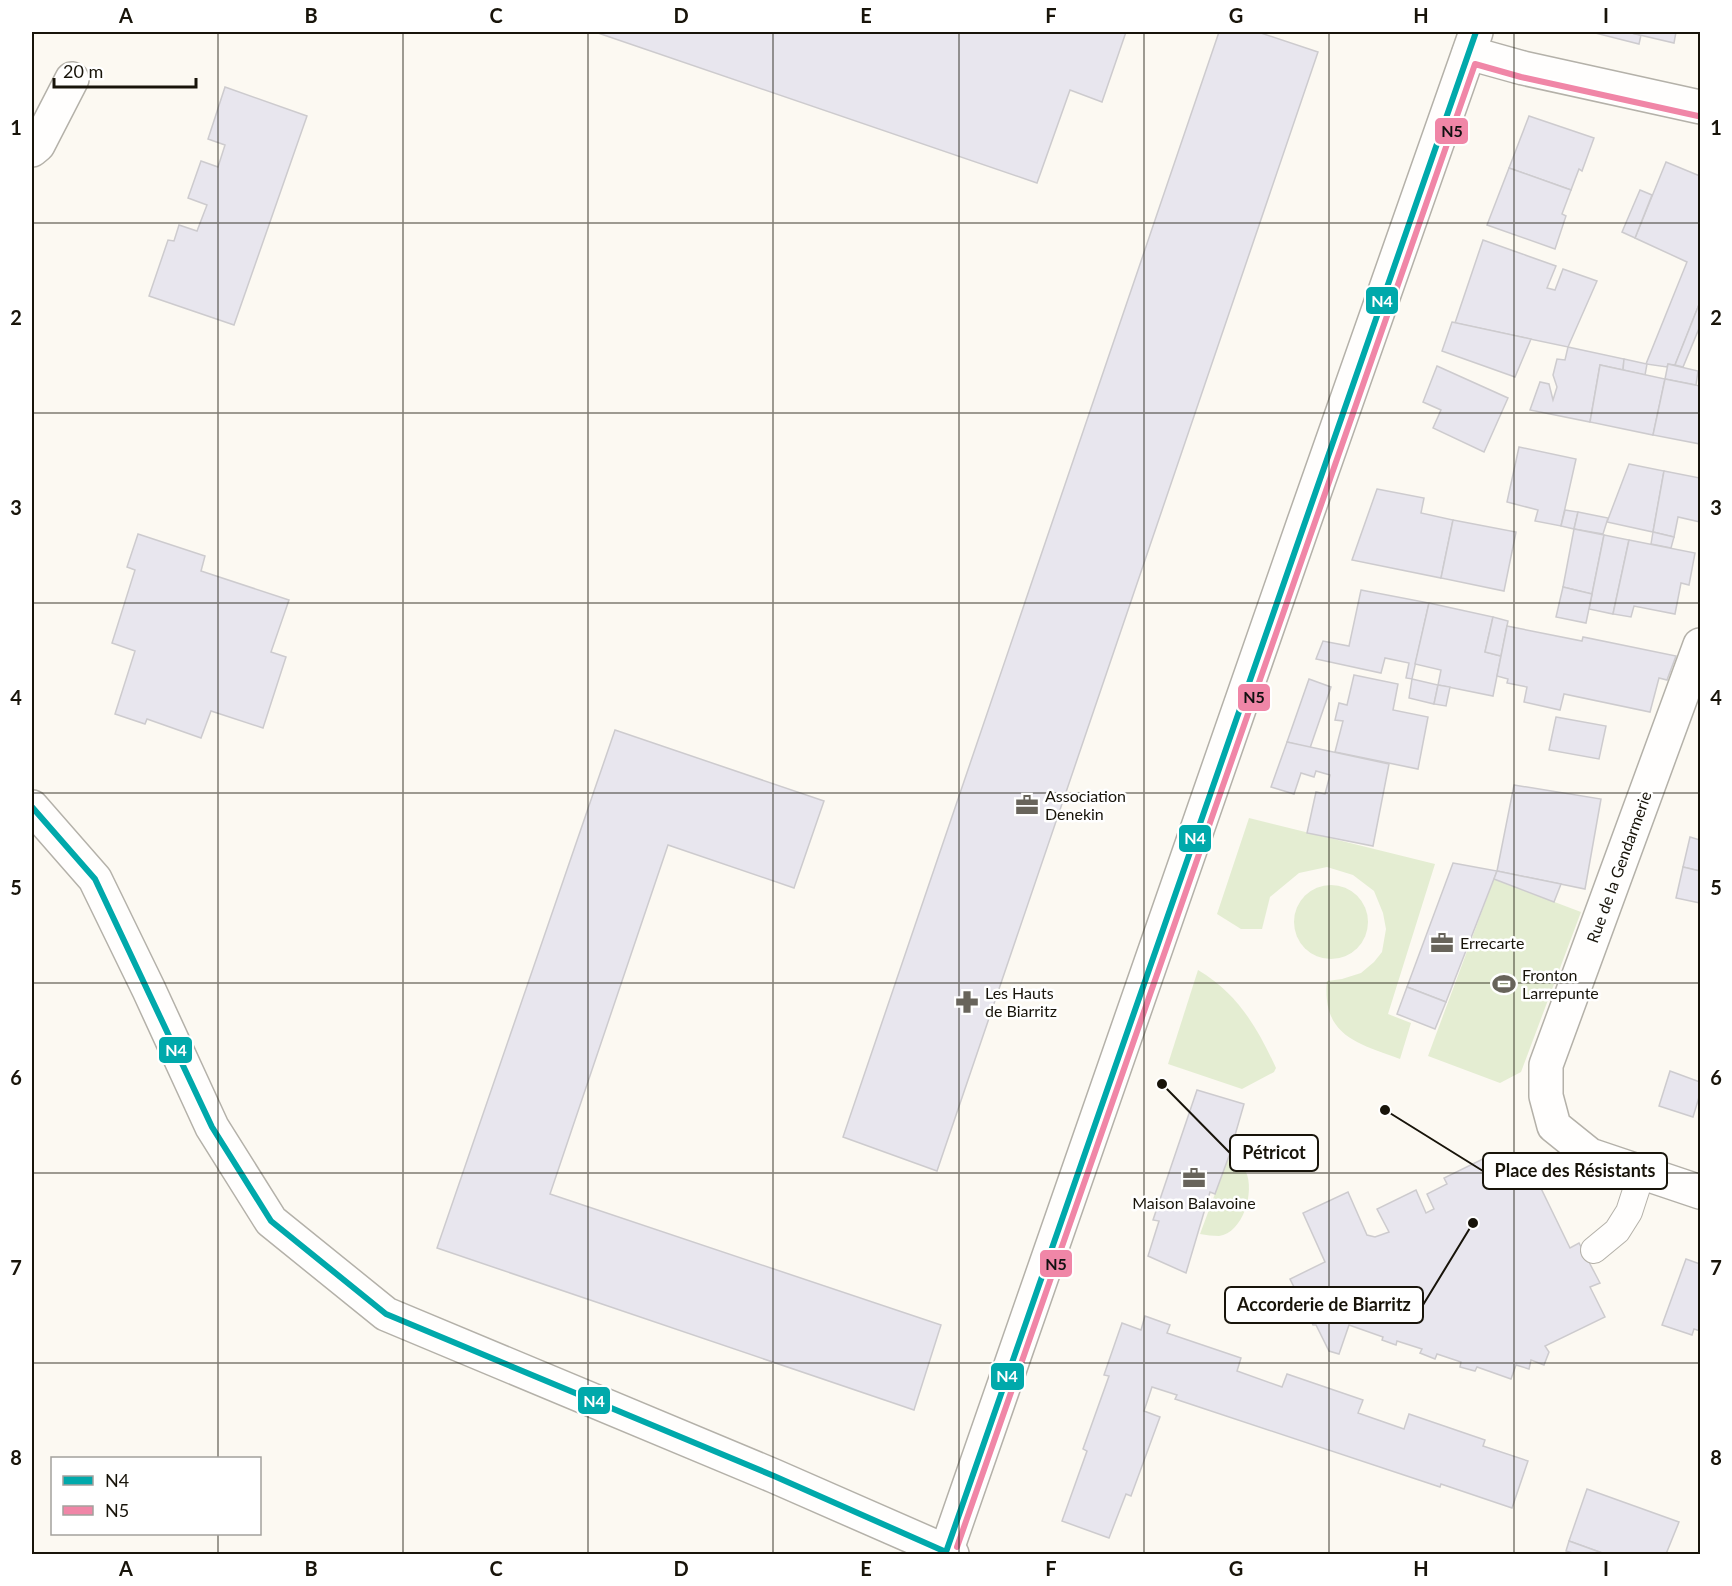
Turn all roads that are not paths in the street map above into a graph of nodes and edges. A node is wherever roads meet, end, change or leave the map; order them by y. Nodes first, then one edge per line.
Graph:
1 (1473, 42) edge
2 (72, 79) dead end
3 (1701, 107) edge
4 (32, 150) edge
5 (1701, 645) edge
6 (32, 807) edge
7 (1642, 1172) junction
8 (1701, 1192) edge
9 (1594, 1250) dead end
10 (949, 1553) edge

1 - 3 street
1 - 10 street
2 - 4 street
5 - 7 street, Rue de la Gendarmerie
6 - 10 street
7 - 8 street
7 - 9 lane

